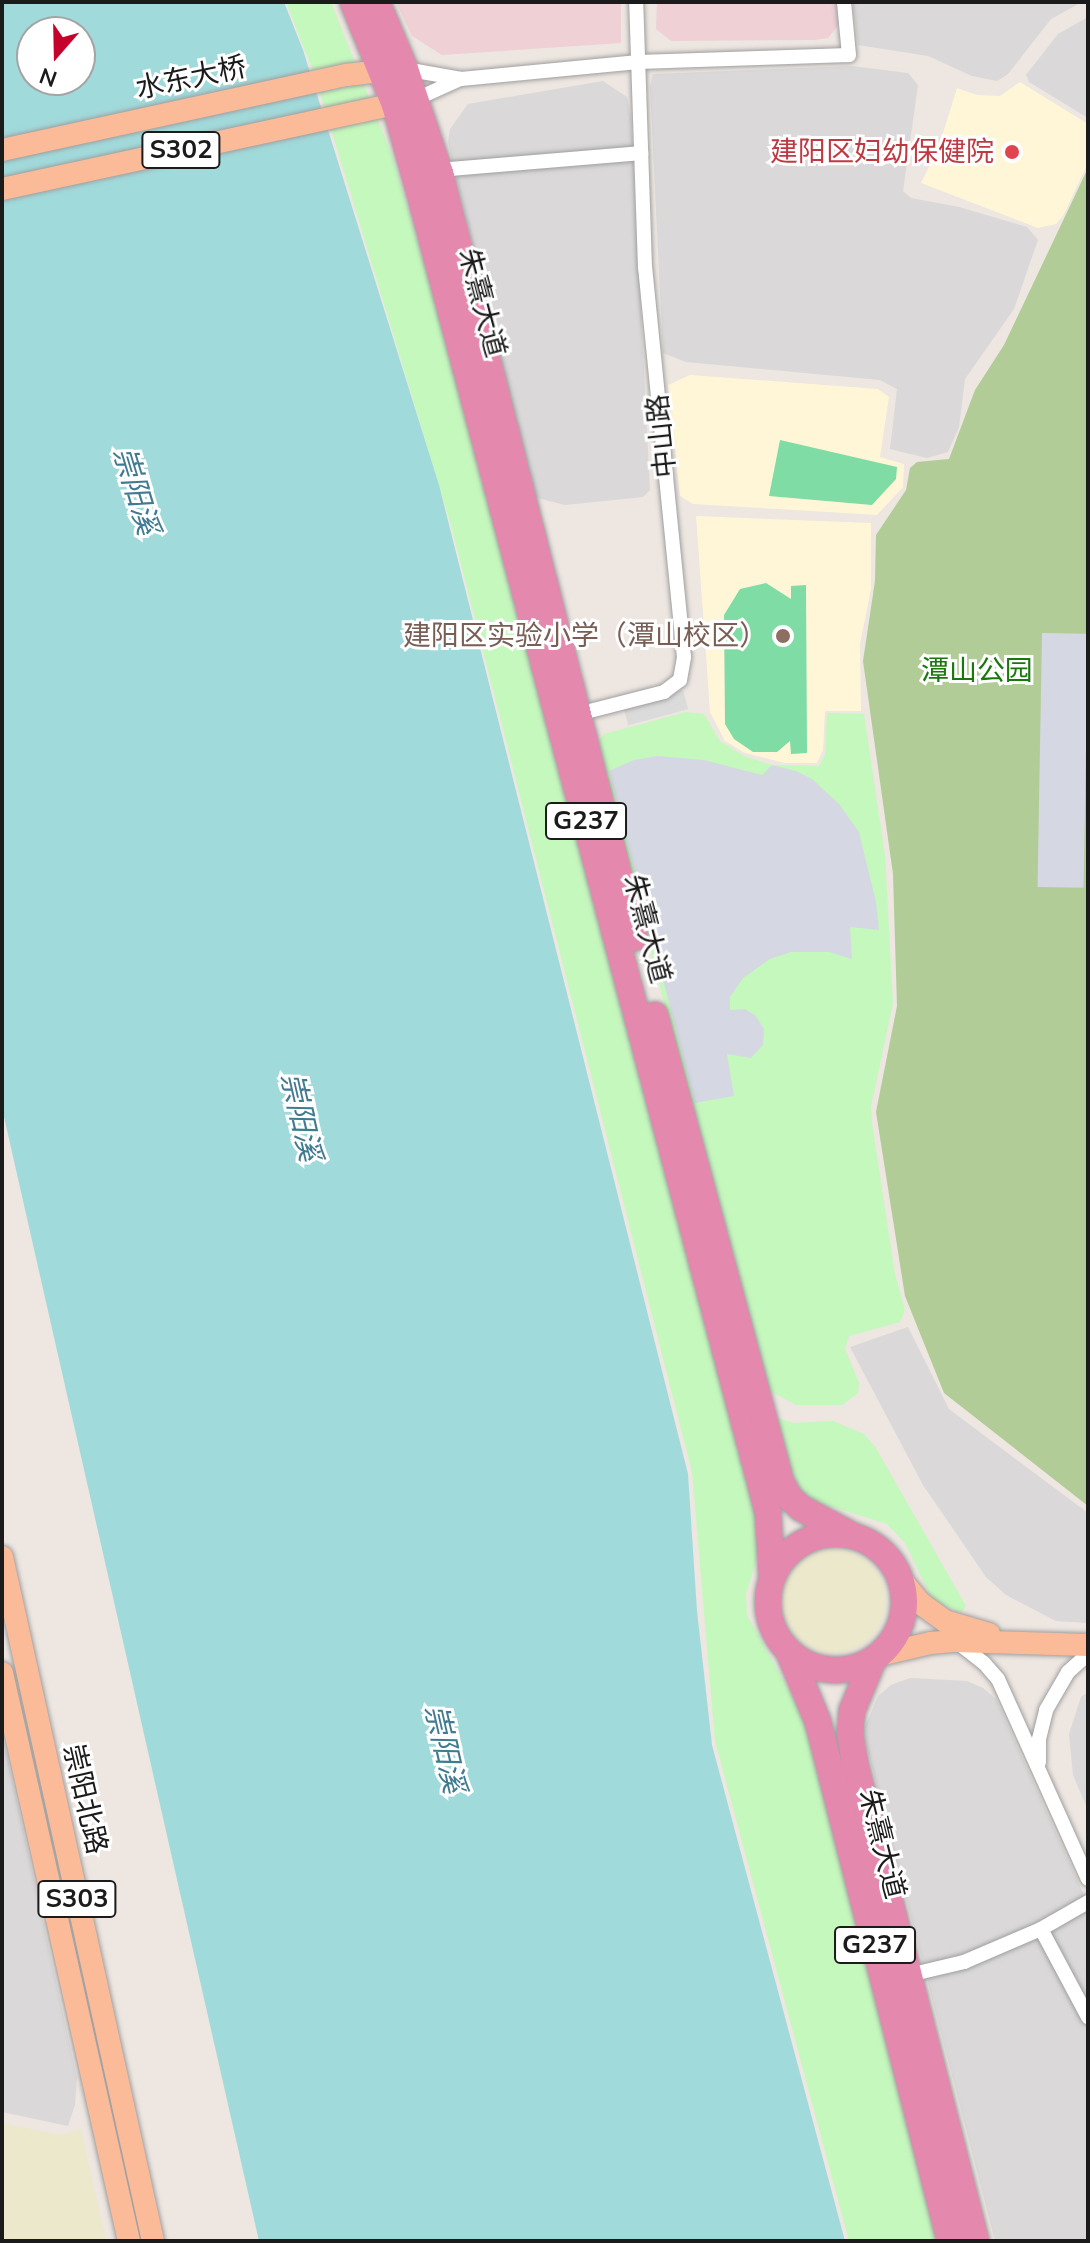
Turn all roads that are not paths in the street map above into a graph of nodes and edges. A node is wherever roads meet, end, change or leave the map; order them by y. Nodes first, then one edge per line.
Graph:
1 (353, 2) edge
2 (377, 2) edge
3 (636, 2) edge
4 (844, 2) edge
5 (638, 62) junction
6 (393, 69) junction
7 (461, 79) junction
8 (404, 103) junction
9 (2, 150) edge
10 (641, 153) junction
11 (439, 170) junction
12 (2, 189) edge
13 (569, 716) junction
14 (853, 1536) junction
15 (2, 1557) edge
16 (772, 1578) junction
17 (901, 1580) junction
18 (1088, 1637) edge
19 (955, 1641) junction
20 (1028, 1642) junction
21 (1088, 1645) edge
22 (789, 1652) junction
23 (1088, 1654) edge
24 (876, 1657) junction
25 (2, 1673) edge
26 (1040, 1778) junction
27 (1088, 1879) edge
28 (1088, 1902) edge
29 (1041, 1929) junction
30 (909, 1975) junction
31 (1088, 2017) edge
32 (129, 2241) edge
33 (153, 2241) edge
34 (950, 2241) edge
35 (976, 2241) edge

1 - 6 highway, G237
2 - 6 highway, G237
3 - 5 street, 中山路
4 - 5 street
5 - 7 street
5 - 10 street, 中山路
6 - 7 street
6 - 8 highway, 朱熹大道 / G237
6 - 9 main road, 水东大桥 / S302
7 - 8 street
8 - 11 highway, 朱熹大道 / G237
8 - 12 main road, S302
8 - 13 highway, 朱熹大道 / G237
10 - 11 street
10 - 13 street, 中山路
11 - 13 highway, 朱熹大道 / G237
13 - 14 highway, 朱熹大道 / G237
13 - 16 highway, 朱熹大道 / G237
14 - 16 highway
14 - 17 highway, G237
15 - 33 main road, 崇阳北路 / S303
16 - 22 highway, G237
17 - 20 main road
17 - 24 highway, G237
18 - 20 main road
19 - 20 main road
19 - 24 main road
19 - 26 street
20 - 21 main road
22 - 24 highway
22 - 34 highway, 朱熹大道 / G237
23 - 26 street
24 - 30 highway, 朱熹大道 / G237
25 - 32 main road, 崇阳北路 / S303
26 - 27 street
28 - 29 street
29 - 30 street
29 - 31 street
30 - 35 highway, 朱熹大道 / G237

